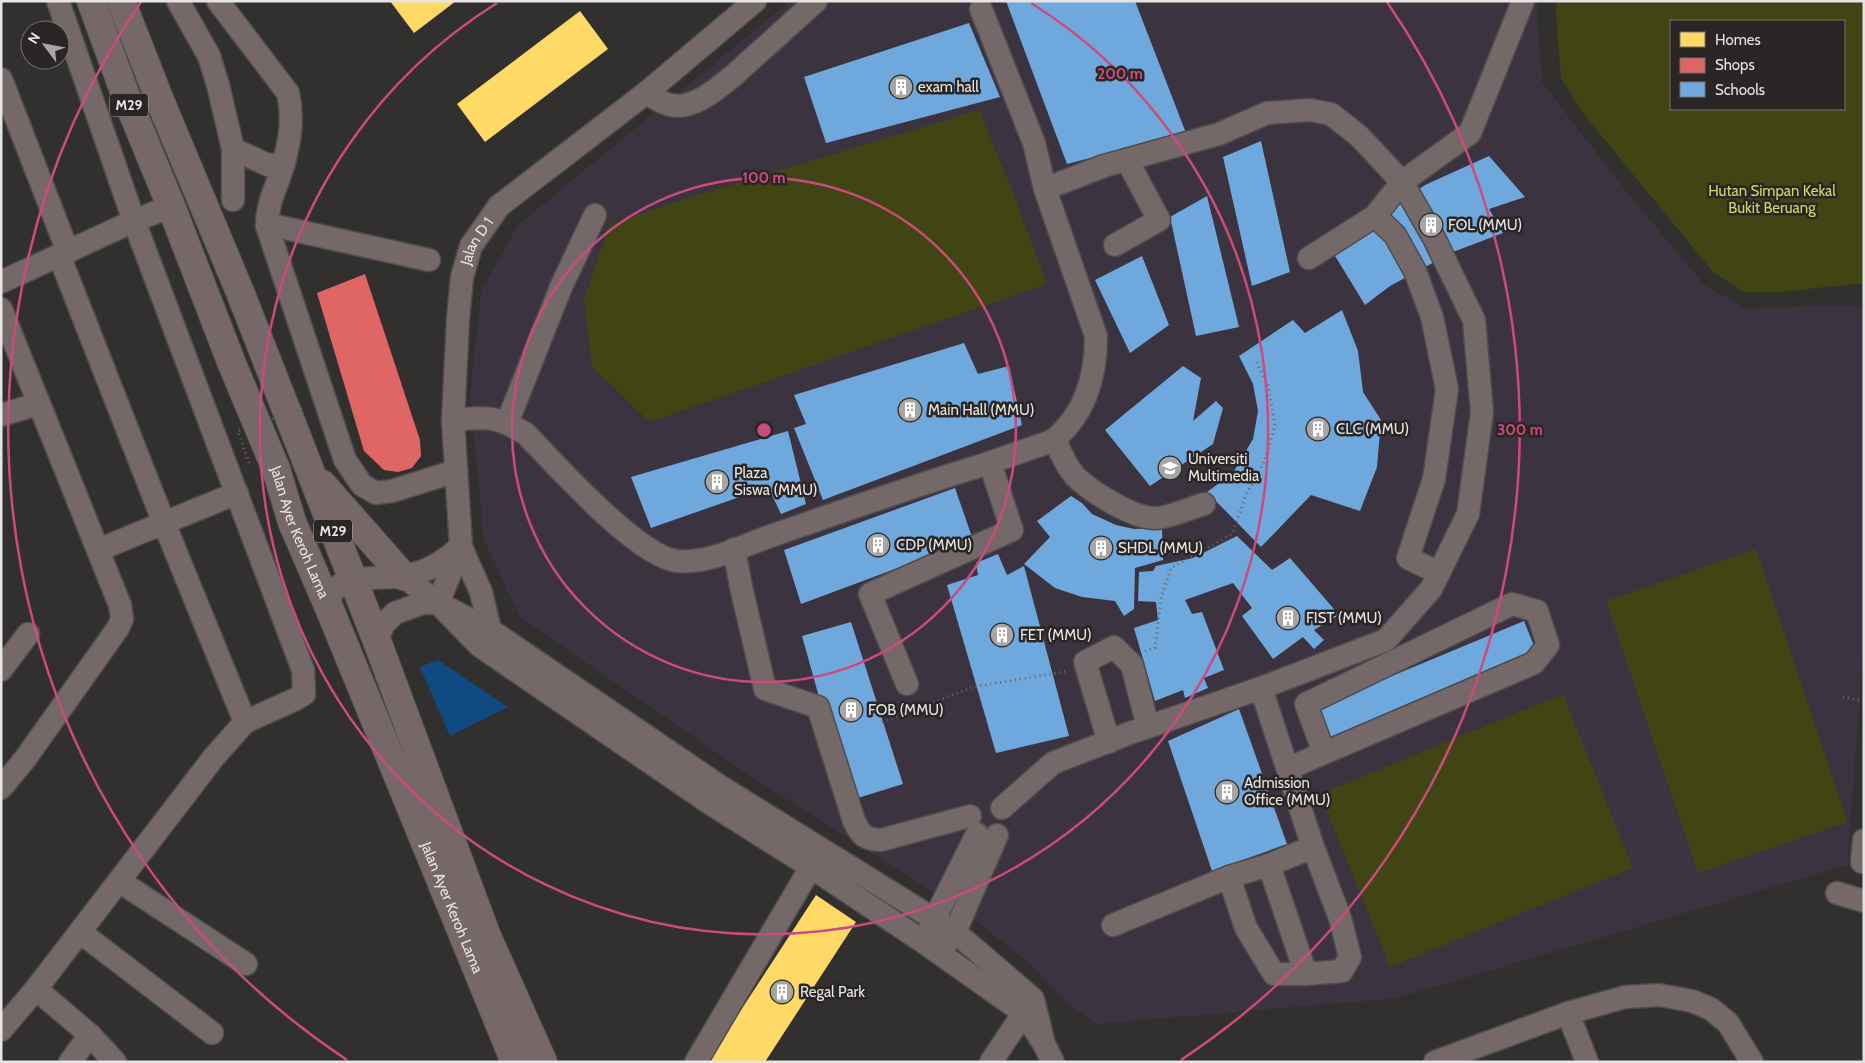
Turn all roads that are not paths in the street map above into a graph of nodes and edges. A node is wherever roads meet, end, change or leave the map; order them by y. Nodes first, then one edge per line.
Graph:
1 (58, 1) edge
2 (91, 1) edge
3 (178, 1) edge
4 (218, 1) edge
5 (755, 1) edge
6 (816, 1) edge
7 (1523, 1) edge
8 (122, 2) edge
9 (981, 9) dead end
10 (1, 79) edge
11 (646, 93) junction
12 (161, 103) junction
13 (233, 148) junction
14 (1127, 160) junction
15 (284, 164) junction
16 (1402, 182) junction
17 (1045, 189) junction
18 (233, 200) dead end
19 (171, 206) junction
20 (595, 215) dead end
21 (1375, 216) junction
22 (134, 221) junction
23 (267, 226) junction
24 (1115, 245) dead end
25 (64, 253) junction
26 (1309, 258) dead end
27 (429, 260) dead end
28 (1, 282) edge
29 (240, 292) junction
30 (1, 309) edge
31 (38, 404) junction
32 (1, 416) edge
33 (453, 420) junction
34 (507, 423) junction
35 (1054, 439) junction
36 (312, 459) junction
37 (990, 463) junction
38 (456, 471) junction
39 (237, 493) junction
40 (1204, 504) dead end
41 (164, 523) junction
42 (461, 547) junction
43 (734, 549) junction
44 (98, 550) junction
45 (1439, 573) junction
46 (403, 576) junction
47 (352, 579) junction
48 (438, 603) junction
49 (330, 610) junction
50 (490, 630) junction
51 (28, 634) dead end
52 (377, 641) junction
53 (1, 670) edge
54 (907, 684) dead end
55 (1261, 688) junction
56 (244, 722) junction
57 (1148, 727) junction
58 (1109, 742) junction
59 (1324, 753) junction
60 (1288, 768) junction
61 (1, 788) edge
62 (1002, 808) junction
63 (981, 828) junction
64 (1864, 840) edge
65 (1313, 846) junction
66 (1864, 862) edge
67 (1268, 864) junction
68 (811, 867) junction
69 (1229, 877) junction
70 (119, 881) junction
71 (1837, 893) dead end
72 (1864, 901) edge
73 (936, 919) junction
74 (1113, 925) dead end
75 (80, 932) junction
76 (955, 932) junction
77 (931, 947) junction
78 (246, 964) dead end
79 (1306, 974) junction
80 (36, 989) junction
81 (1029, 1006) junction
82 (1568, 1013) junction
83 (1, 1030) edge
84 (212, 1033) dead end
85 (90, 1035) junction
86 (1049, 1053) edge
87 (1439, 1061) edge
88 (70, 1062) edge
89 (115, 1062) edge
90 (515, 1062) edge
91 (543, 1062) edge
92 (696, 1062) edge
93 (991, 1062) edge
94 (1587, 1062) edge
95 (1752, 1062) edge

1 - 22 street
2 - 19 main road, Jalan Ayer Keroh Lama / M29
3 - 13 street
4 - 15 street
5 - 11 street, Jalan D 1
6 - 11 street
7 - 16 street
8 - 12 main road, Jalan Ayer Keroh Lama / M29
9 - 17 street
10 - 25 street
11 - 33 street, Jalan D 1
12 - 19 main road
12 - 29 main road, Jalan Ayer Keroh Lama / M29
13 - 15 street
13 - 18 street
14 - 16 street
14 - 17 street
14 - 24 street
15 - 23 street
16 - 21 street
16 - 45 street
17 - 35 street
19 - 22 street
19 - 29 main road
19 - 49 main road, Jalan Ayer Keroh Lama / M29
20 - 34 street
21 - 26 street
21 - 45 street
22 - 25 street
22 - 39 street
23 - 27 street
23 - 38 street
25 - 28 street
25 - 41 street
29 - 36 main road, Jalan Ayer Keroh Lama / M29
30 - 31 street
31 - 32 street
31 - 44 street
33 - 34 street
33 - 38 street, Jalan D 1
34 - 43 street
35 - 37 street
35 - 40 street
36 - 46 main road
36 - 47 main road, Jalan Ayer Keroh Lama / M29
37 - 43 street
37 - 54 street
38 - 42 street, Jalan D 1
39 - 41 street
39 - 56 street
41 - 44 street
41 - 56 street
42 - 46 street
42 - 48 street, Jalan D 1
42 - 50 street
43 - 63 street
44 - 61 street
45 - 55 street
46 - 47 street
46 - 48 street
47 - 49 street
47 - 52 main road, Jalan Ayer Keroh Lama / M29
48 - 50 street
48 - 52 street
48 - 68 street
49 - 90 main road, Jalan Ayer Keroh Lama / M29
50 - 73 street
51 - 53 street
52 - 91 main road, Jalan Ayer Keroh Lama / M29
55 - 57 street
55 - 60 street
56 - 70 street
57 - 58 street
57 - 58 street
58 - 62 street
59 - 59 street
59 - 60 street
60 - 65 street
62 - 63 street
62 - 63 street
63 - 73 street
63 - 76 street
64 - 66 street
65 - 67 street
65 - 79 street
67 - 69 street
67 - 79 street
68 - 77 street
68 - 92 street
69 - 74 street
69 - 79 street
70 - 75 street
70 - 78 street
71 - 72 street
73 - 76 street
73 - 77 street
75 - 80 street
75 - 84 street
76 - 77 street
76 - 81 street
77 - 81 street
80 - 83 street
80 - 85 street
81 - 86 street
81 - 93 street
82 - 87 street
82 - 94 street
82 - 95 street
85 - 88 street
85 - 89 street

